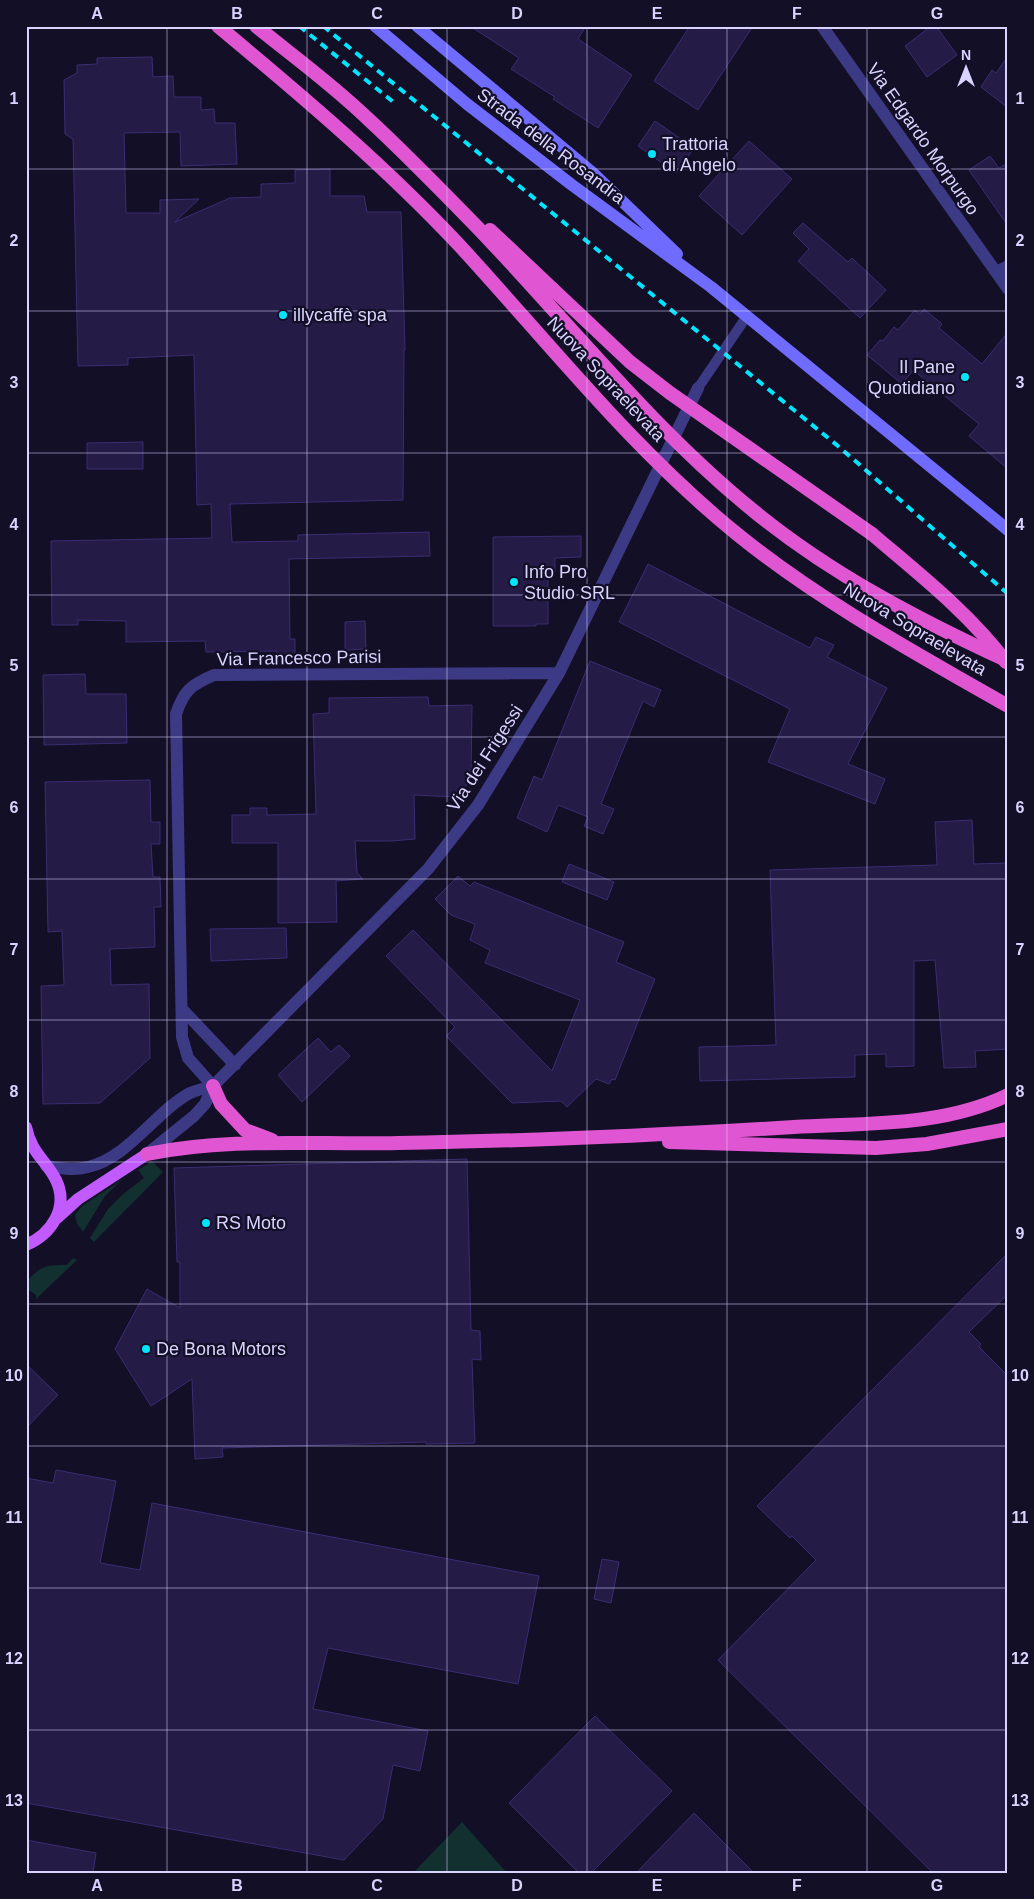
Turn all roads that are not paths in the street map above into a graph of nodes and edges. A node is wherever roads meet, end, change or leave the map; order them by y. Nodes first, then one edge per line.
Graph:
1 (218, 26) edge
2 (256, 26) edge
3 (375, 26) edge
4 (417, 26) edge
5 (822, 26) edge
6 (366, 117) junction
7 (1008, 266) edge
8 (996, 272) junction
9 (711, 287) junction
10 (1008, 289) edge
11 (747, 316) junction
12 (698, 388) joint
13 (1008, 530) edge
14 (1008, 662) edge
15 (559, 673) junction
16 (1008, 706) edge
17 (183, 1010) junction
18 (235, 1065) junction
19 (212, 1086) junction
20 (1008, 1095) edge
21 (26, 1127) edge
22 (1008, 1129) edge
23 (573, 1139) junction
24 (281, 1144) junction
25 (147, 1154) junction
26 (26, 1156) edge
27 (46, 1166) junction
28 (56, 1220) junction
29 (26, 1244) edge

1 - 16 highway, Nuova Sopraelevata, bridge
2 - 6 highway, Nuova Sopraelevata, bridge
3 - 9 main road, Strada della Rosandra
4 - 9 main road, Strada della Rosandra
5 - 8 street, Via Edgardo Morpurgo
6 - 14 highway, bridge
6 - 14 highway, Nuova Sopraelevata, bridge
7 - 8 street
8 - 10 street, Via Edgardo Morpurgo
9 - 11 main road, Strada della Rosandra
11 - 12 lane
11 - 13 main road, Strada della Rosandra
12 - 15 street, Via dei Frigessi
15 - 17 street, Via Francesco Parisi
15 - 18 street, Via dei Frigessi
17 - 18 street
17 - 19 street, Via Francesco Parisi
18 - 19 street, Via dei Frigessi
19 - 24 highway
19 - 25 street, Via dei Frigessi
19 - 27 street, Via dei Frigessi
20 - 23 highway
21 - 27 main road
22 - 23 highway
23 - 24 highway
24 - 25 highway
25 - 28 main road
26 - 27 main road
27 - 28 main road
28 - 29 main road

